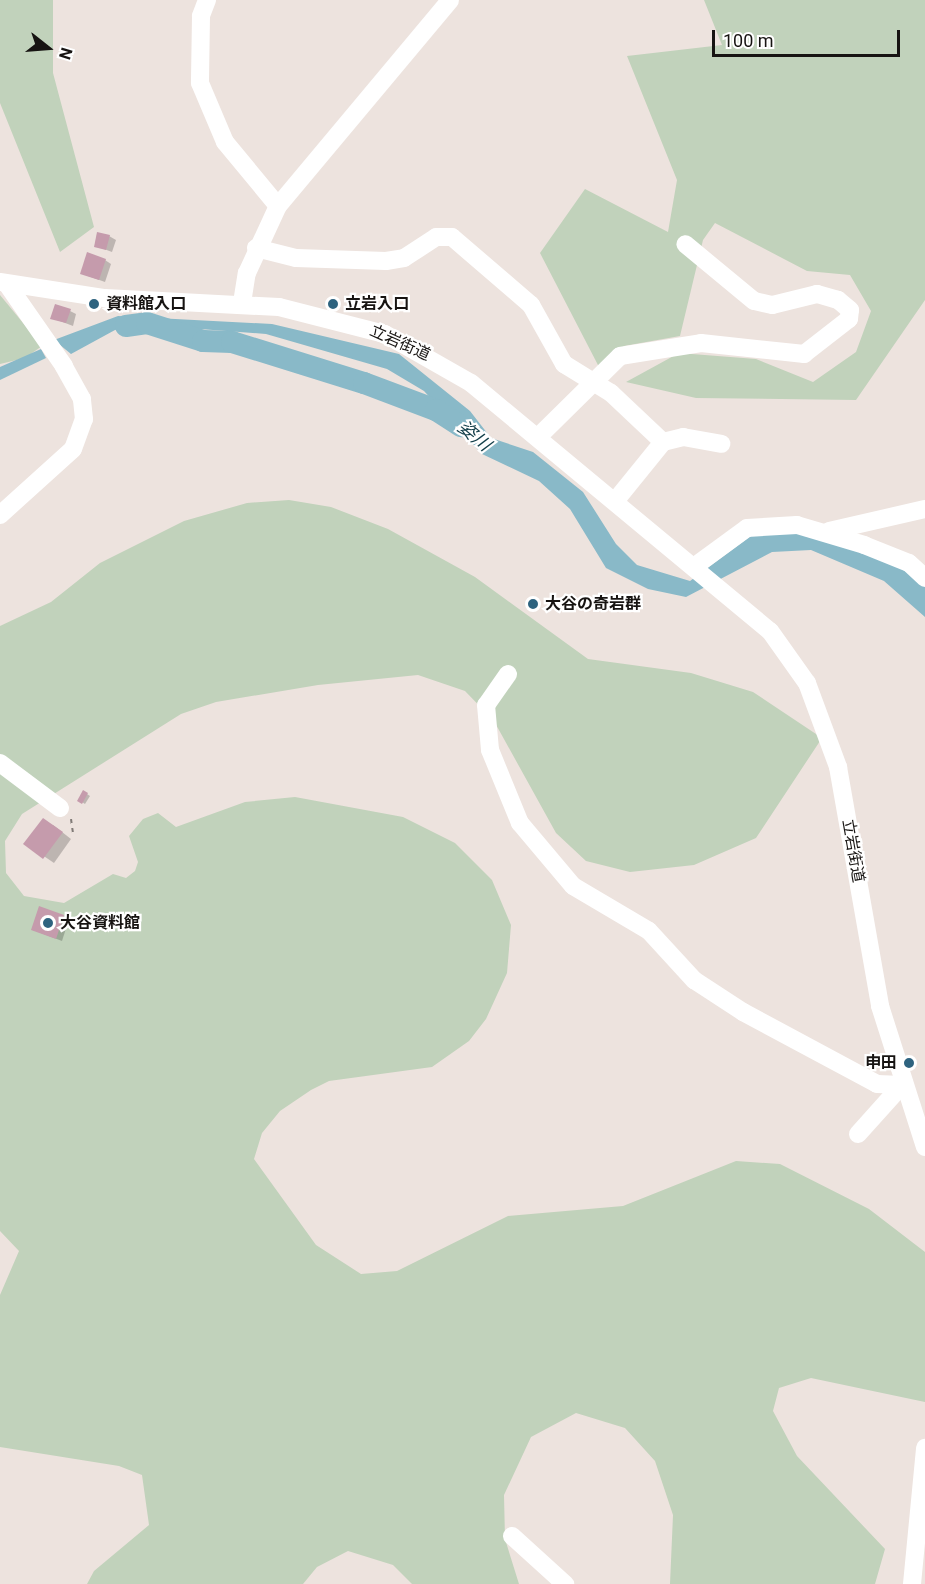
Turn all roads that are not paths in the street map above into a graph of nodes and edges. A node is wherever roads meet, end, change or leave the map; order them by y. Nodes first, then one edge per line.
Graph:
1 (207, 0) edge
2 (450, 0) edge
3 (278, 206) junction
4 (685, 243) dead end
5 (256, 248) junction
6 (4, 283) edge
7 (242, 303) junction
8 (594, 382) junction
9 (538, 437) junction
10 (663, 442) junction
11 (721, 444) dead end
12 (616, 500) junction
13 (925, 509) edge
14 (0, 515) edge
15 (829, 531) junction
16 (695, 566) junction
17 (925, 578) edge
18 (508, 674) dead end
19 (0, 763) edge
20 (60, 808) dead end
21 (902, 1085) junction
22 (858, 1134) dead end
23 (925, 1147) edge
24 (925, 1448) edge
25 (512, 1536) dead end
26 (564, 1584) edge
27 (912, 1584) edge

1 - 3 street
2 - 3 street
3 - 5 street
4 - 8 street
5 - 7 street
5 - 8 street
6 - 7 street, 立岩街道
6 - 14 street
7 - 9 street, 立岩街道
8 - 9 street
8 - 10 street
9 - 12 street, 立岩街道
10 - 11 street
10 - 12 street
12 - 16 street, 立岩街道
13 - 15 street
15 - 16 street
15 - 17 street
16 - 21 street, 立岩街道
18 - 21 street
19 - 20 street
21 - 22 street
21 - 23 street, 立岩街道
24 - 27 street
25 - 26 street

